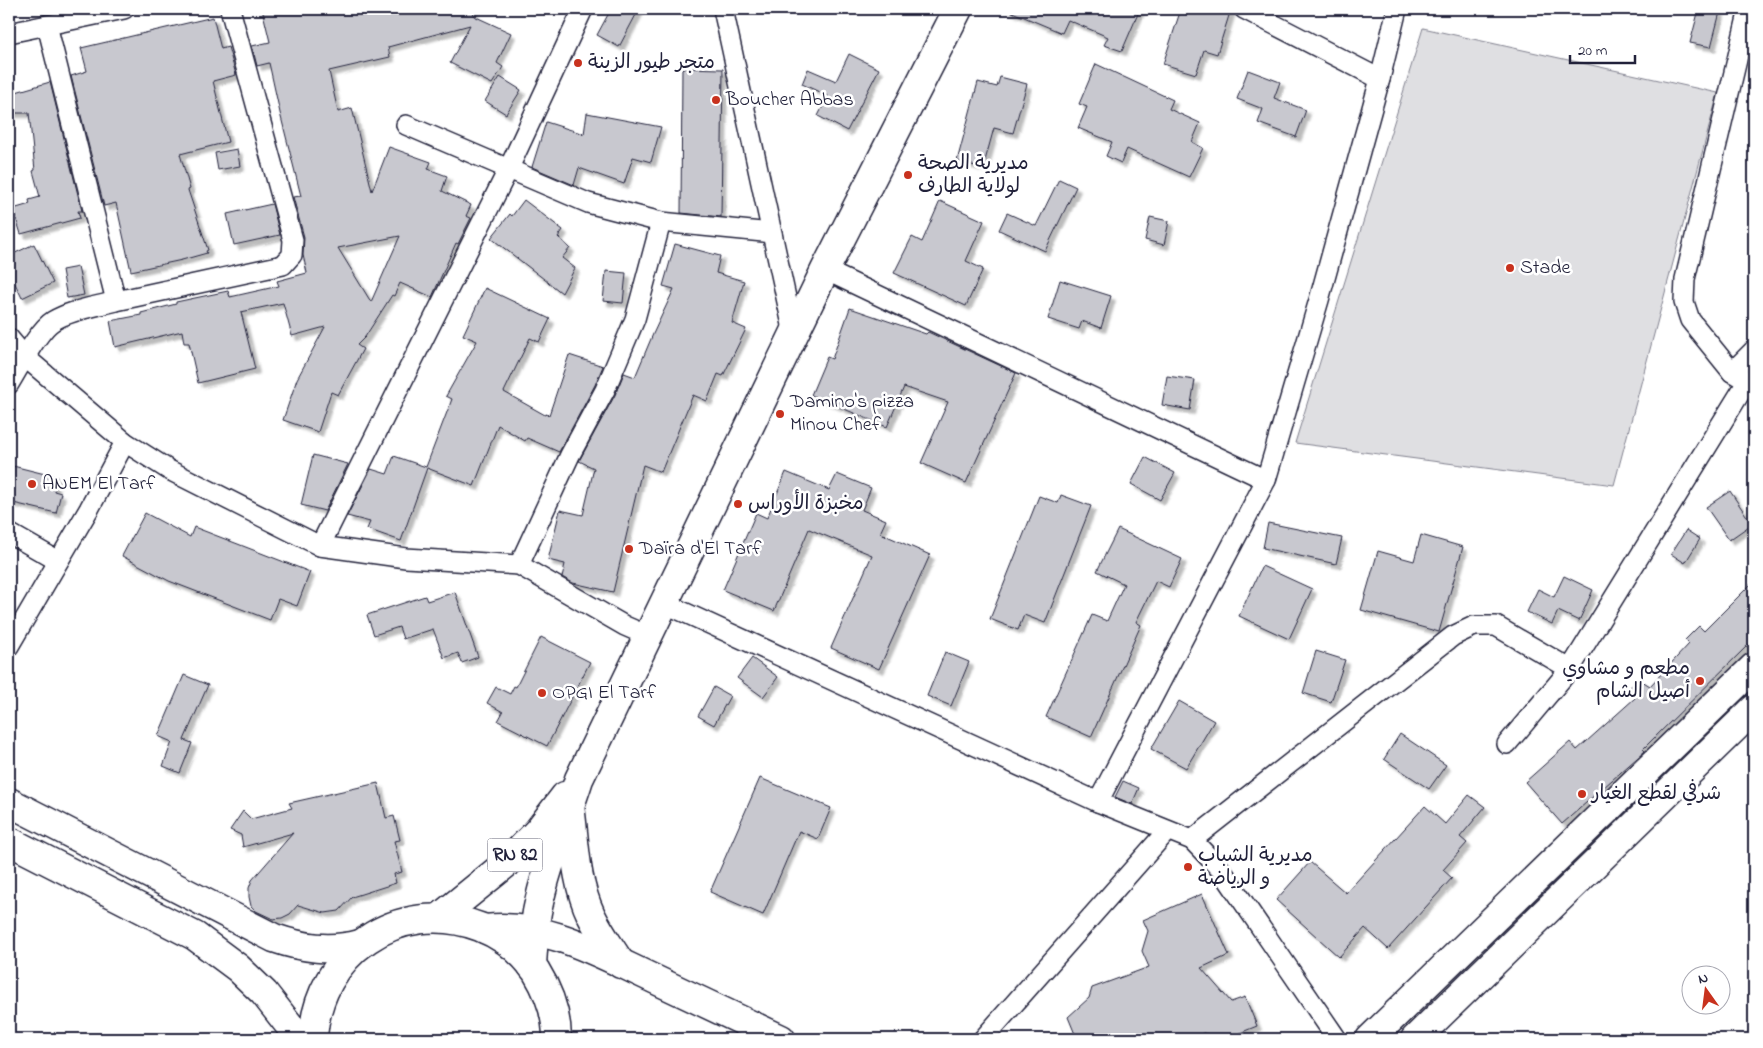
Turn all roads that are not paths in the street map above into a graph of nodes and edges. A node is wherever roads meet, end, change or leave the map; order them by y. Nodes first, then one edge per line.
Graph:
1 (124, 9) edge
2 (230, 9) edge
3 (583, 9) edge
4 (723, 9) edge
5 (958, 9) edge
6 (1244, 9) edge
7 (1397, 9) edge
8 (1749, 9) edge
9 (69, 14) edge
10 (47, 25) junction
11 (9, 34) edge
12 (1754, 43) edge
13 (1738, 59) junction
14 (1380, 79) junction
15 (406, 125) dead end
16 (508, 170) junction
17 (661, 222) junction
18 (772, 233) junction
19 (825, 270) junction
20 (116, 301) junction
21 (794, 334) junction
22 (9, 338) edge
23 (1754, 350) edge
24 (25, 357) junction
25 (1744, 380) edge
26 (9, 384) edge
27 (125, 442) junction
28 (1266, 480) junction
29 (9, 533) edge
30 (320, 546) junction
31 (58, 561) junction
32 (519, 566) junction
33 (664, 603) junction
34 (648, 636) junction
35 (9, 646) edge
36 (1754, 667) edge
37 (1570, 669) junction
38 (1754, 709) edge
39 (1507, 744) dead end
40 (579, 779) junction
41 (9, 802) edge
42 (1098, 802) junction
43 (570, 806) junction
44 (1167, 831) junction
45 (1192, 840) junction
46 (9, 841) edge
47 (439, 918) junction
48 (485, 929) junction
49 (534, 930) junction
50 (360, 944) junction
51 (622, 964) junction
52 (532, 966) junction
53 (300, 1039) edge
54 (313, 1039) edge
55 (557, 1039) edge
56 (781, 1039) edge
57 (983, 1039) edge
58 (1337, 1039) edge
59 (1370, 1039) edge
60 (1415, 1039) edge

1 - 9 street
2 - 20 street
3 - 16 street
4 - 18 street
5 - 19 main road, RN 82
6 - 14 street
7 - 14 street
8 - 13 street
9 - 10 street
10 - 11 street
10 - 20 street
12 - 13 street
13 - 25 street
14 - 28 street
15 - 16 street
16 - 17 street
16 - 30 street
17 - 18 street
17 - 32 street
18 - 21 street
19 - 21 main road, RN 82
19 - 28 street
20 - 24 street
21 - 33 main road, RN 82
22 - 24 street
23 - 25 street
24 - 26 street
24 - 27 street
25 - 37 street
27 - 30 street
27 - 31 street
28 - 42 street
29 - 31 street
30 - 32 street
31 - 35 street
32 - 34 street
33 - 34 main road, RN 82
33 - 42 street
34 - 40 main road, RN 82
36 - 59 main road
37 - 39 street
37 - 45 street
38 - 60 main road
40 - 43 main road, RN 82
40 - 47 main road, RN 82
41 - 50 main road
42 - 44 street
43 - 49 main road, RN 82
43 - 51 main road
44 - 45 street
44 - 57 street
45 - 58 street
46 - 53 main road
47 - 48 main road
47 - 50 main road
48 - 49 main road
48 - 52 main road
49 - 51 main road
49 - 52 main road, RN 82
50 - 54 main road
51 - 56 main road
52 - 55 main road

